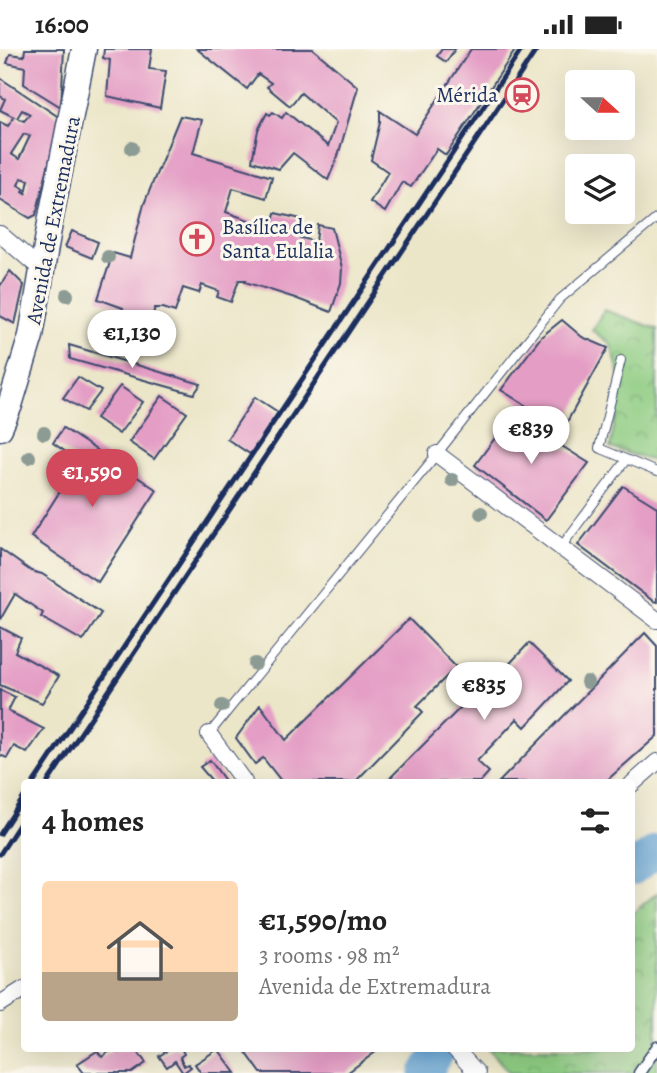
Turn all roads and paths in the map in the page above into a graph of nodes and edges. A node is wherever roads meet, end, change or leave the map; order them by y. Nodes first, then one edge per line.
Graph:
1 (84, 49) edge
2 (657, 218) edge
3 (0, 234) edge
4 (42, 270) junction
5 (621, 361) dead end
6 (0, 428) edge
7 (437, 454) junction
8 (626, 460) junction
9 (657, 472) edge
10 (561, 547) junction
11 (657, 620) edge
12 (209, 734) joint
13 (657, 762) edge
14 (242, 779) edge
15 (635, 781) edge
16 (21, 991) edge
17 (0, 1005) edge
18 (657, 1047) edge
19 (458, 1052) edge
20 (477, 1073) edge
21 (639, 1073) edge

1 - 4 main road, Avenida de Extremadura
2 - 7 lane
3 - 4 street
4 - 6 main road, Avenida de Extremadura
5 - 8 lane
7 - 10 street
7 - 12 lane
8 - 9 lane
8 - 10 lane
10 - 11 street
12 - 14 street
13 - 15 street
16 - 17 street
18 - 21 street
19 - 20 street

